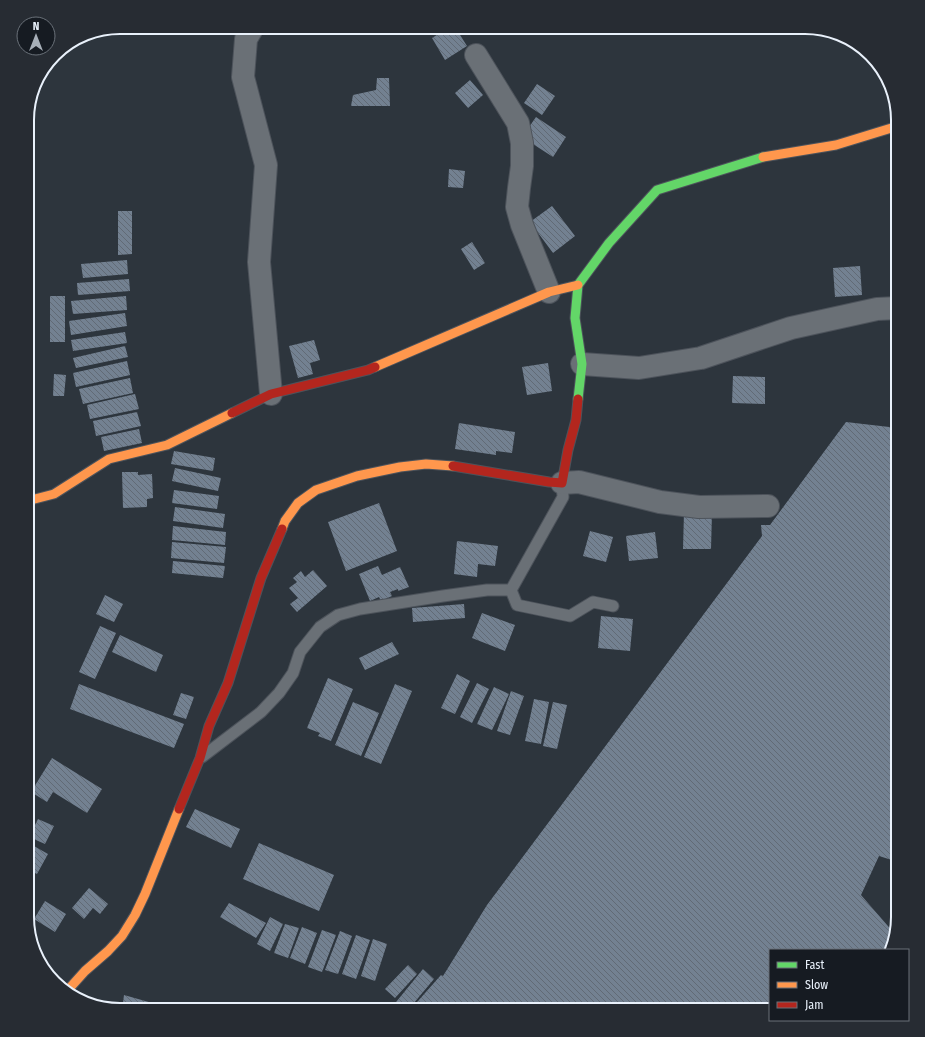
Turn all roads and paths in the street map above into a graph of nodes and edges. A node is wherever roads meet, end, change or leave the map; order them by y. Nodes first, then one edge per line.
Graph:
1 (249, 34) edge
2 (476, 55) dead end
3 (891, 128) edge
4 (578, 285) junction
5 (549, 292) junction
6 (891, 308) edge
7 (582, 364) junction
8 (271, 394) junction
9 (562, 482) junction
10 (34, 499) edge
11 (768, 506) dead end
12 (511, 590) junction
13 (613, 606) dead end
14 (200, 758) junction
15 (70, 987) edge

1 - 8 street
2 - 5 street
3 - 4 street
4 - 5 street
4 - 7 street
5 - 8 street
6 - 7 street
7 - 9 street
8 - 10 street
9 - 11 street
9 - 12 lane
9 - 14 street
12 - 13 lane
12 - 14 lane
14 - 15 street

